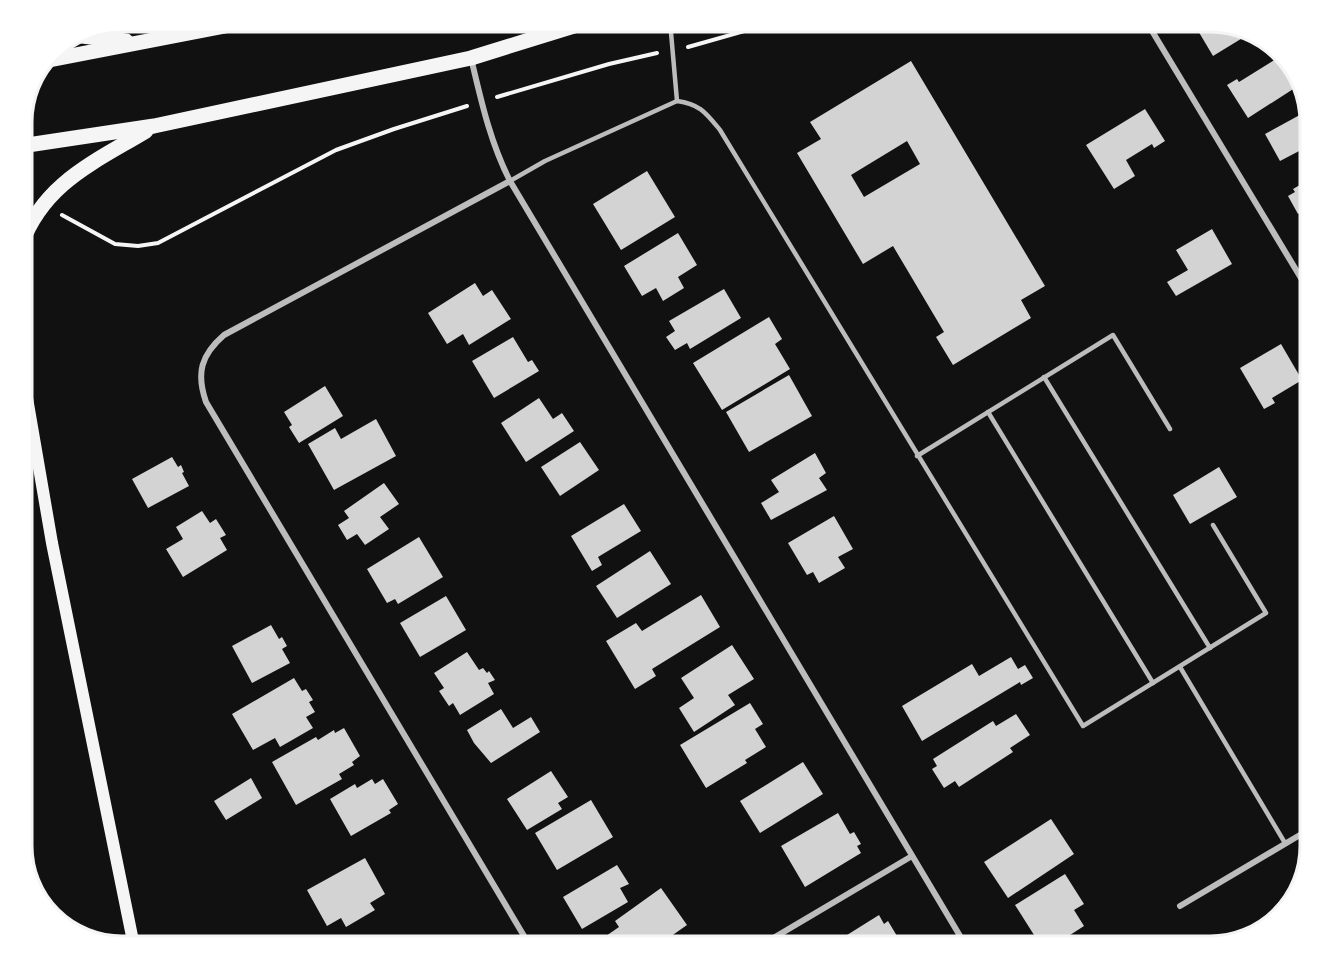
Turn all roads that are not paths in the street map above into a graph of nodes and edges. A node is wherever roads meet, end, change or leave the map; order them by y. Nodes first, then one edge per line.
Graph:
1 (202, 31) edge
2 (558, 31) edge
3 (671, 31) edge
4 (1152, 31) edge
5 (90, 37) edge
6 (141, 43) junction
7 (58, 58) edge
8 (471, 58) junction
9 (677, 101) junction
10 (154, 126) junction
11 (32, 144) edge
12 (510, 181) junction
13 (32, 219) edge
14 (1300, 276) edge
15 (1044, 377) junction
16 (988, 412) junction
17 (32, 427) edge
18 (1170, 429) dead end
19 (917, 456) junction
20 (1212, 525) dead end
21 (1210, 648) junction
22 (1180, 667) junction
23 (1153, 683) junction
24 (1300, 835) edge
25 (1285, 843) junction
26 (912, 856) junction
27 (1180, 906) dead end
28 (132, 936) edge
29 (524, 936) edge
30 (777, 936) edge
31 (960, 936) edge

1 - 6 main road
2 - 8 main road
3 - 9 lane
4 - 14 street
5 - 6 main road
6 - 7 main road
8 - 10 main road
8 - 12 street
9 - 12 lane
9 - 19 lane
10 - 11 main road
10 - 13 main road
12 - 26 street
12 - 29 street
15 - 16 lane
15 - 18 lane
15 - 21 lane
16 - 19 lane
16 - 23 lane
17 - 28 main road
19 - 23 lane
20 - 21 lane
21 - 22 lane
22 - 23 lane
22 - 25 lane
24 - 25 street
25 - 27 street
26 - 30 street
26 - 31 street

